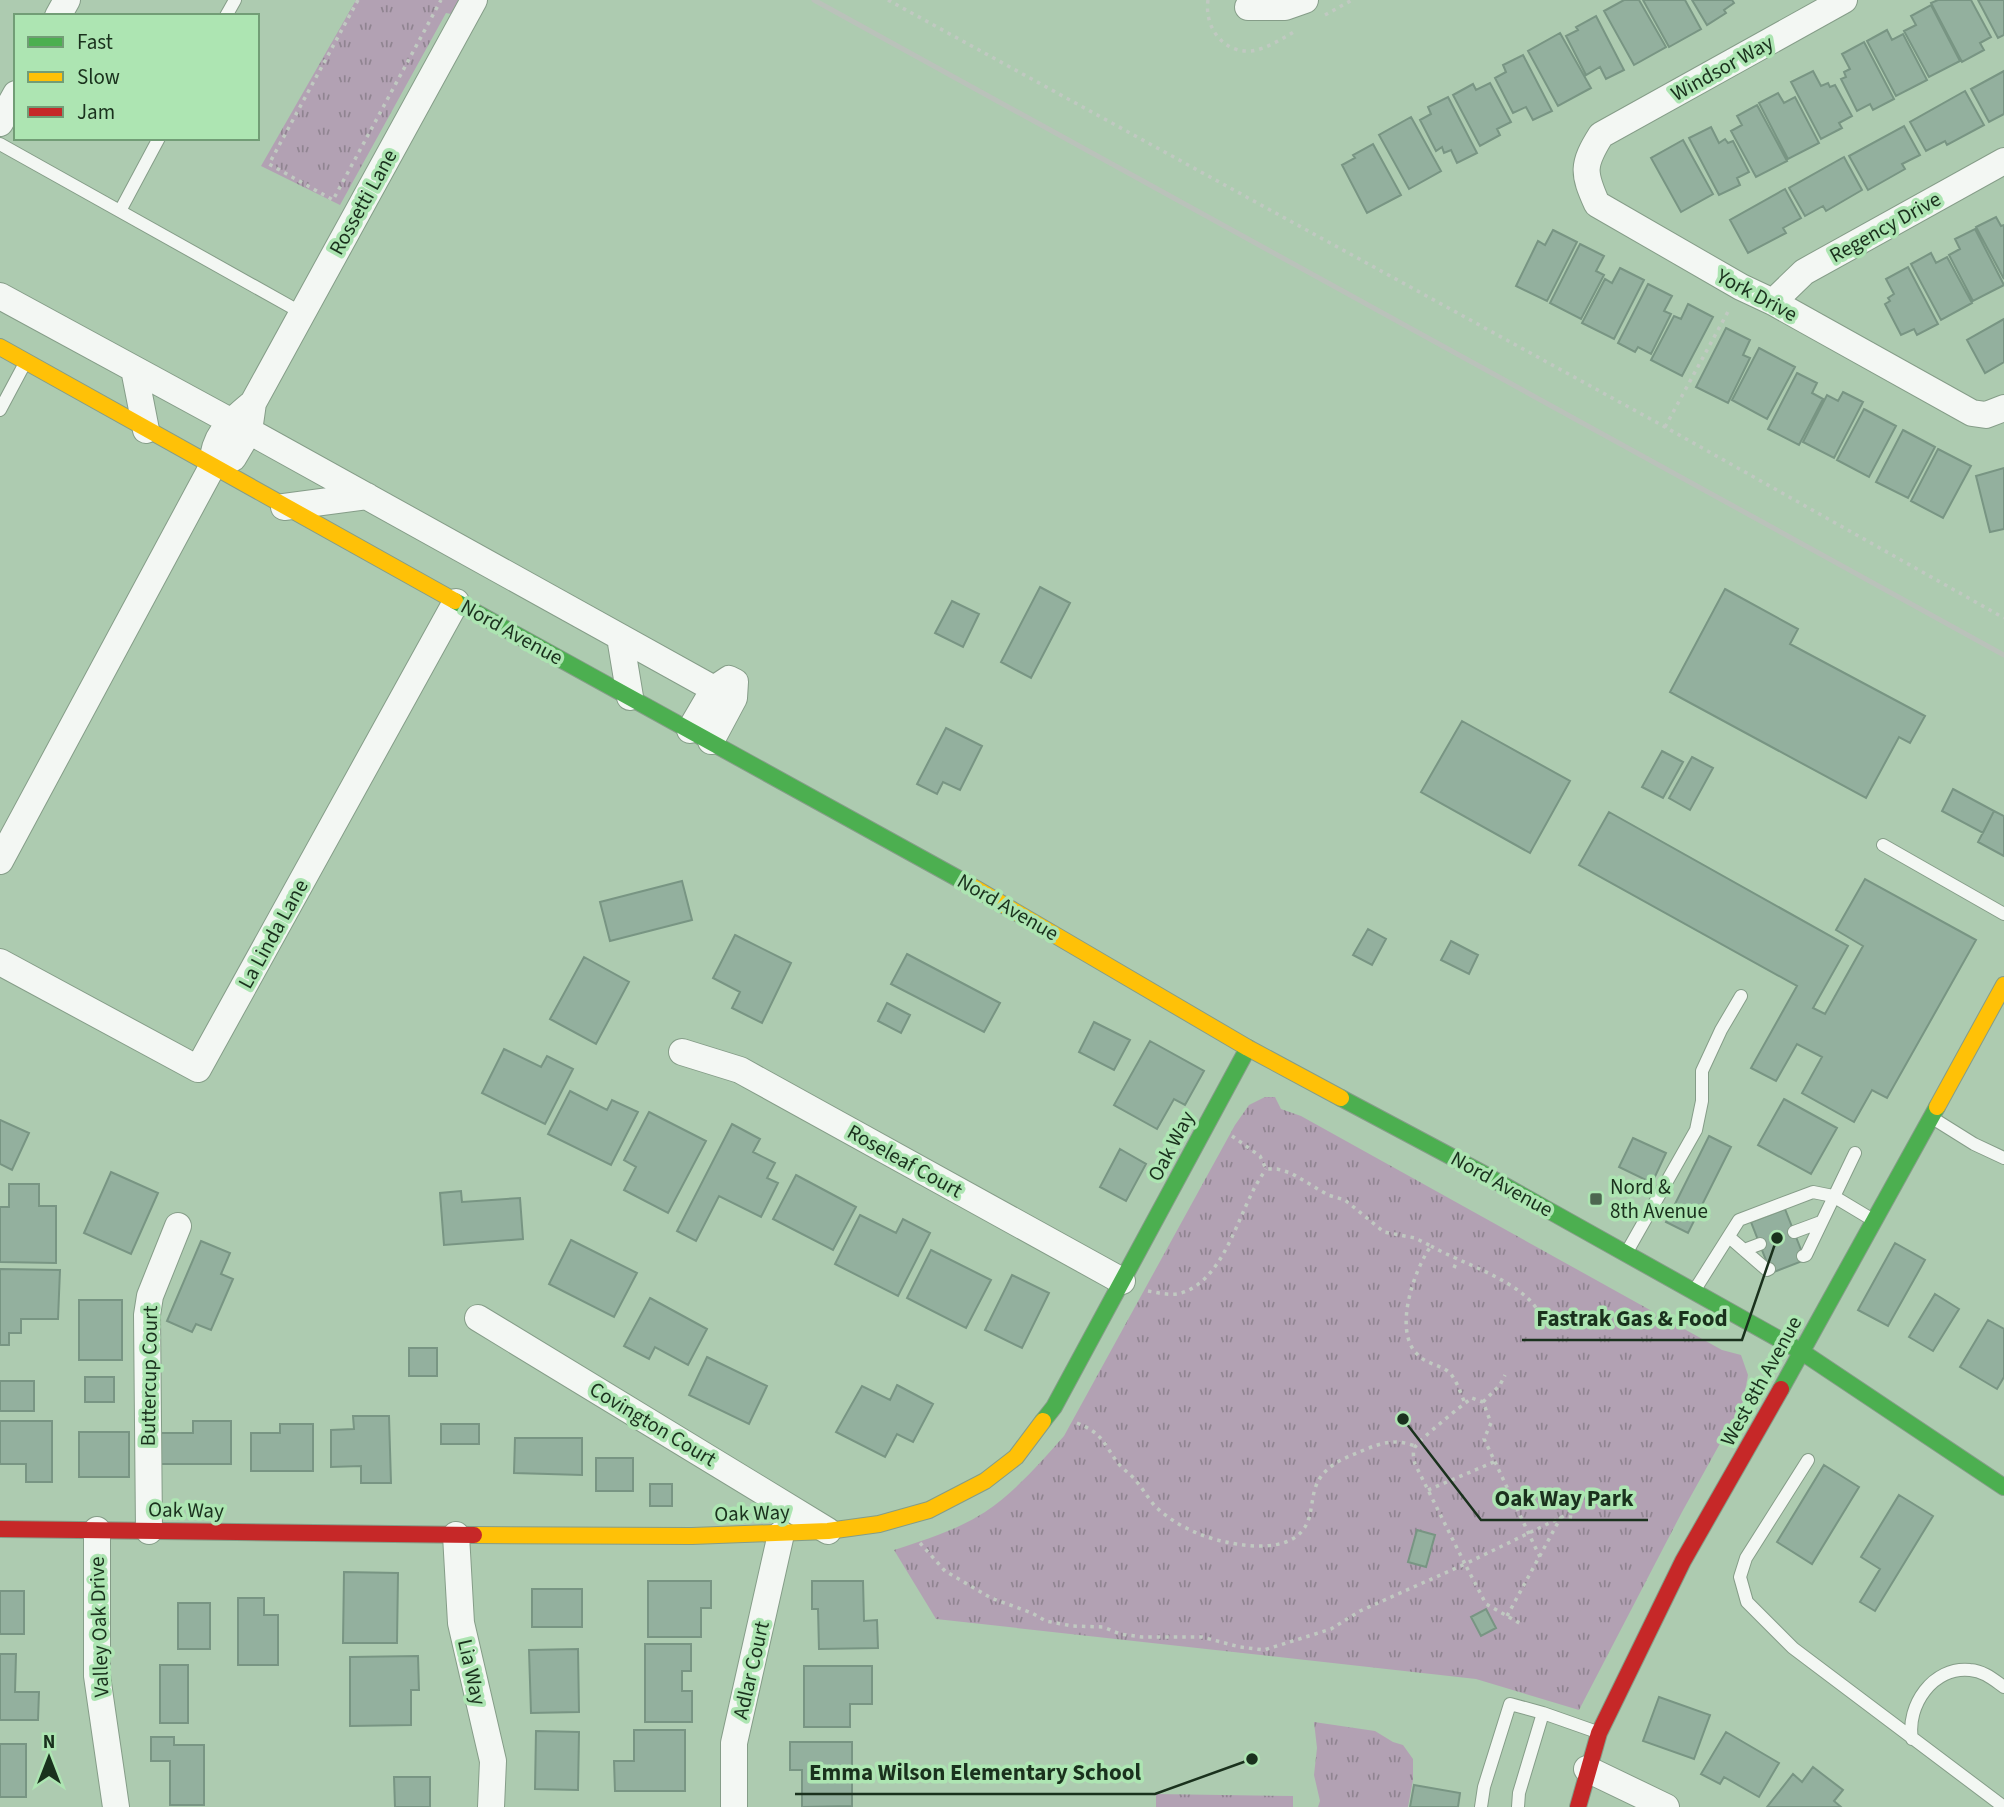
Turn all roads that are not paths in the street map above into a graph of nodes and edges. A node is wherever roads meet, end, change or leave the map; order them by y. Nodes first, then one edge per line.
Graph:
1 (474, 0) edge
2 (1305, 0) edge
3 (1844, 0) edge
4 (1248, 7) dead end
5 (14, 98) edge
6 (0, 123) edge
7 (1601, 135) joint
8 (158, 140) edge
9 (0, 144) edge
10 (2004, 161) edge
11 (120, 211) junction
12 (0, 296) edge
13 (1773, 302) junction
14 (302, 313) junction
15 (0, 347) edge
16 (26, 361) junction
17 (134, 369) junction
18 (0, 410) edge
19 (1995, 412) edge
20 (239, 426) junction
21 (146, 430) junction
22 (212, 467) junction
23 (366, 496) junction
24 (284, 507) junction
25 (456, 602) junction
26 (620, 637) junction
27 (630, 697) junction
28 (700, 736) junction
29 (1883, 845) dead end
30 (0, 861) edge
31 (2004, 914) edge
32 (0, 962) edge
33 (2004, 985) edge
34 (1741, 996) dead end
35 (1248, 1048) junction
36 (682, 1052) dead end
37 (1931, 1116) junction
38 (1855, 1153) dead end
39 (2004, 1158) edge
40 (1833, 1196) junction
41 (1874, 1220) junction
42 (1821, 1222) junction
43 (178, 1226) dead end
44 (1794, 1232) dead end
45 (1729, 1237) junction
46 (1760, 1244) dead end
47 (1744, 1250) junction
48 (1626, 1254) junction
49 (1803, 1256) dead end
50 (1769, 1269) dead end
51 (1133, 1286) junction
52 (1694, 1292) junction
53 (478, 1318) dead end
54 (1802, 1352) junction
55 (1808, 1460) dead end
56 (2004, 1486) edge
57 (0, 1529) edge
58 (97, 1530) junction
59 (149, 1531) junction
60 (828, 1531) junction
61 (781, 1534) junction
62 (456, 1535) junction
63 (2004, 1687) edge
64 (1543, 1713) junction
65 (1600, 1733) junction
66 (1912, 1739) junction
67 (1587, 1769) junction
68 (116, 1807) edge
69 (491, 1807) edge
70 (734, 1807) edge
71 (1481, 1807) edge
72 (1518, 1807) edge
73 (1578, 1807) edge
74 (1666, 1807) edge
75 (2004, 1807) edge

1 - 14 street, Rossetti Lane
2 - 4 street
3 - 7 street, Windsor Way
5 - 6 street
7 - 13 street, York Drive
8 - 11 lane
9 - 11 lane
10 - 13 street, Regency Drive
11 - 14 lane
12 - 17 street
13 - 19 street, York Drive
14 - 20 street, Rossetti Lane
15 - 16 street, Nord Avenue
16 - 18 lane
16 - 21 street, Nord Avenue
17 - 20 street
17 - 21 street
20 - 22 street, Rossetti Lane
20 - 23 street
21 - 22 street, Nord Avenue
22 - 24 street, Nord Avenue
22 - 30 street
23 - 24 street
23 - 26 street
24 - 25 street, Nord Avenue
25 - 27 street, Nord Avenue
25 - 32 street, La Linda Lane
26 - 27 street
26 - 28 street
27 - 28 street, Nord Avenue
28 - 35 street, Nord Avenue
29 - 31 lane
33 - 37 street, West 8th Avenue
34 - 48 lane
35 - 48 street, Nord Avenue
35 - 51 street, Oak Way
36 - 51 street, Roseleaf Court
37 - 39 lane
37 - 41 street, West 8th Avenue
38 - 40 lane
40 - 41 lane
40 - 42 lane
40 - 45 lane
41 - 54 street, West 8th Avenue
42 - 44 lane
42 - 49 lane
43 - 59 street, Buttercup Court
45 - 47 lane
45 - 52 lane
46 - 47 lane
47 - 50 lane
48 - 52 street, Nord Avenue
51 - 60 street, Oak Way
52 - 54 street, Nord Avenue
53 - 60 street, Covington Court
54 - 56 street, Nord Avenue
54 - 65 street, West 8th Avenue
55 - 66 lane
57 - 58 street, Oak Way
58 - 59 street, Oak Way
58 - 68 street, Valley Oak Drive
59 - 62 street, Oak Way
60 - 61 street, Oak Way
61 - 62 street, Oak Way
61 - 70 street, Adlar Court
62 - 69 street, Lia Way
63 - 66 lane
64 - 65 lane
64 - 71 lane
64 - 72 lane
65 - 67 street, West 8th Avenue
66 - 75 lane
67 - 73 street, West 8th Avenue
67 - 74 street

